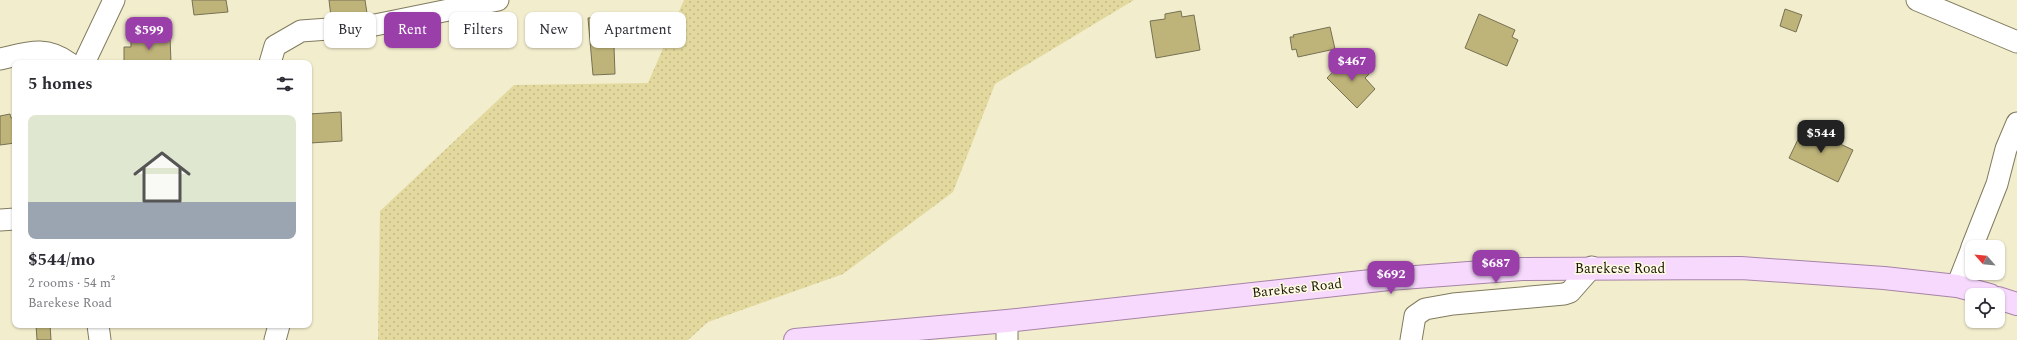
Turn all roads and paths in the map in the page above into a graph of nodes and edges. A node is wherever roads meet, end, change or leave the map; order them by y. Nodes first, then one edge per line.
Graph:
1 (114, 0) edge
2 (498, 0) edge
3 (1917, 0) edge
4 (2017, 42) edge
5 (0, 59) edge
6 (63, 60) edge
7 (85, 60) edge
8 (271, 60) edge
9 (2017, 123) edge
10 (12, 219) edge
11 (0, 220) edge
12 (1975, 240) edge
13 (1965, 266) edge
14 (1592, 267) junction
15 (1957, 286) junction
16 (1965, 288) edge
17 (2005, 300) edge
18 (2017, 304) edge
19 (98, 328) edge
20 (278, 328) edge
21 (1007, 331) edge
22 (100, 340) edge
23 (275, 340) edge
24 (795, 340) edge
25 (1411, 340) edge

1 - 7 street
2 - 8 street
3 - 4 street
5 - 6 street
9 - 12 street
10 - 11 street
13 - 15 street
14 - 15 main road, Barekese Road
14 - 21 main road, Barekese Road
14 - 25 street
15 - 16 main road, Barekese Road
17 - 18 main road
19 - 22 street
20 - 23 street
21 - 24 main road, Barekese Road

